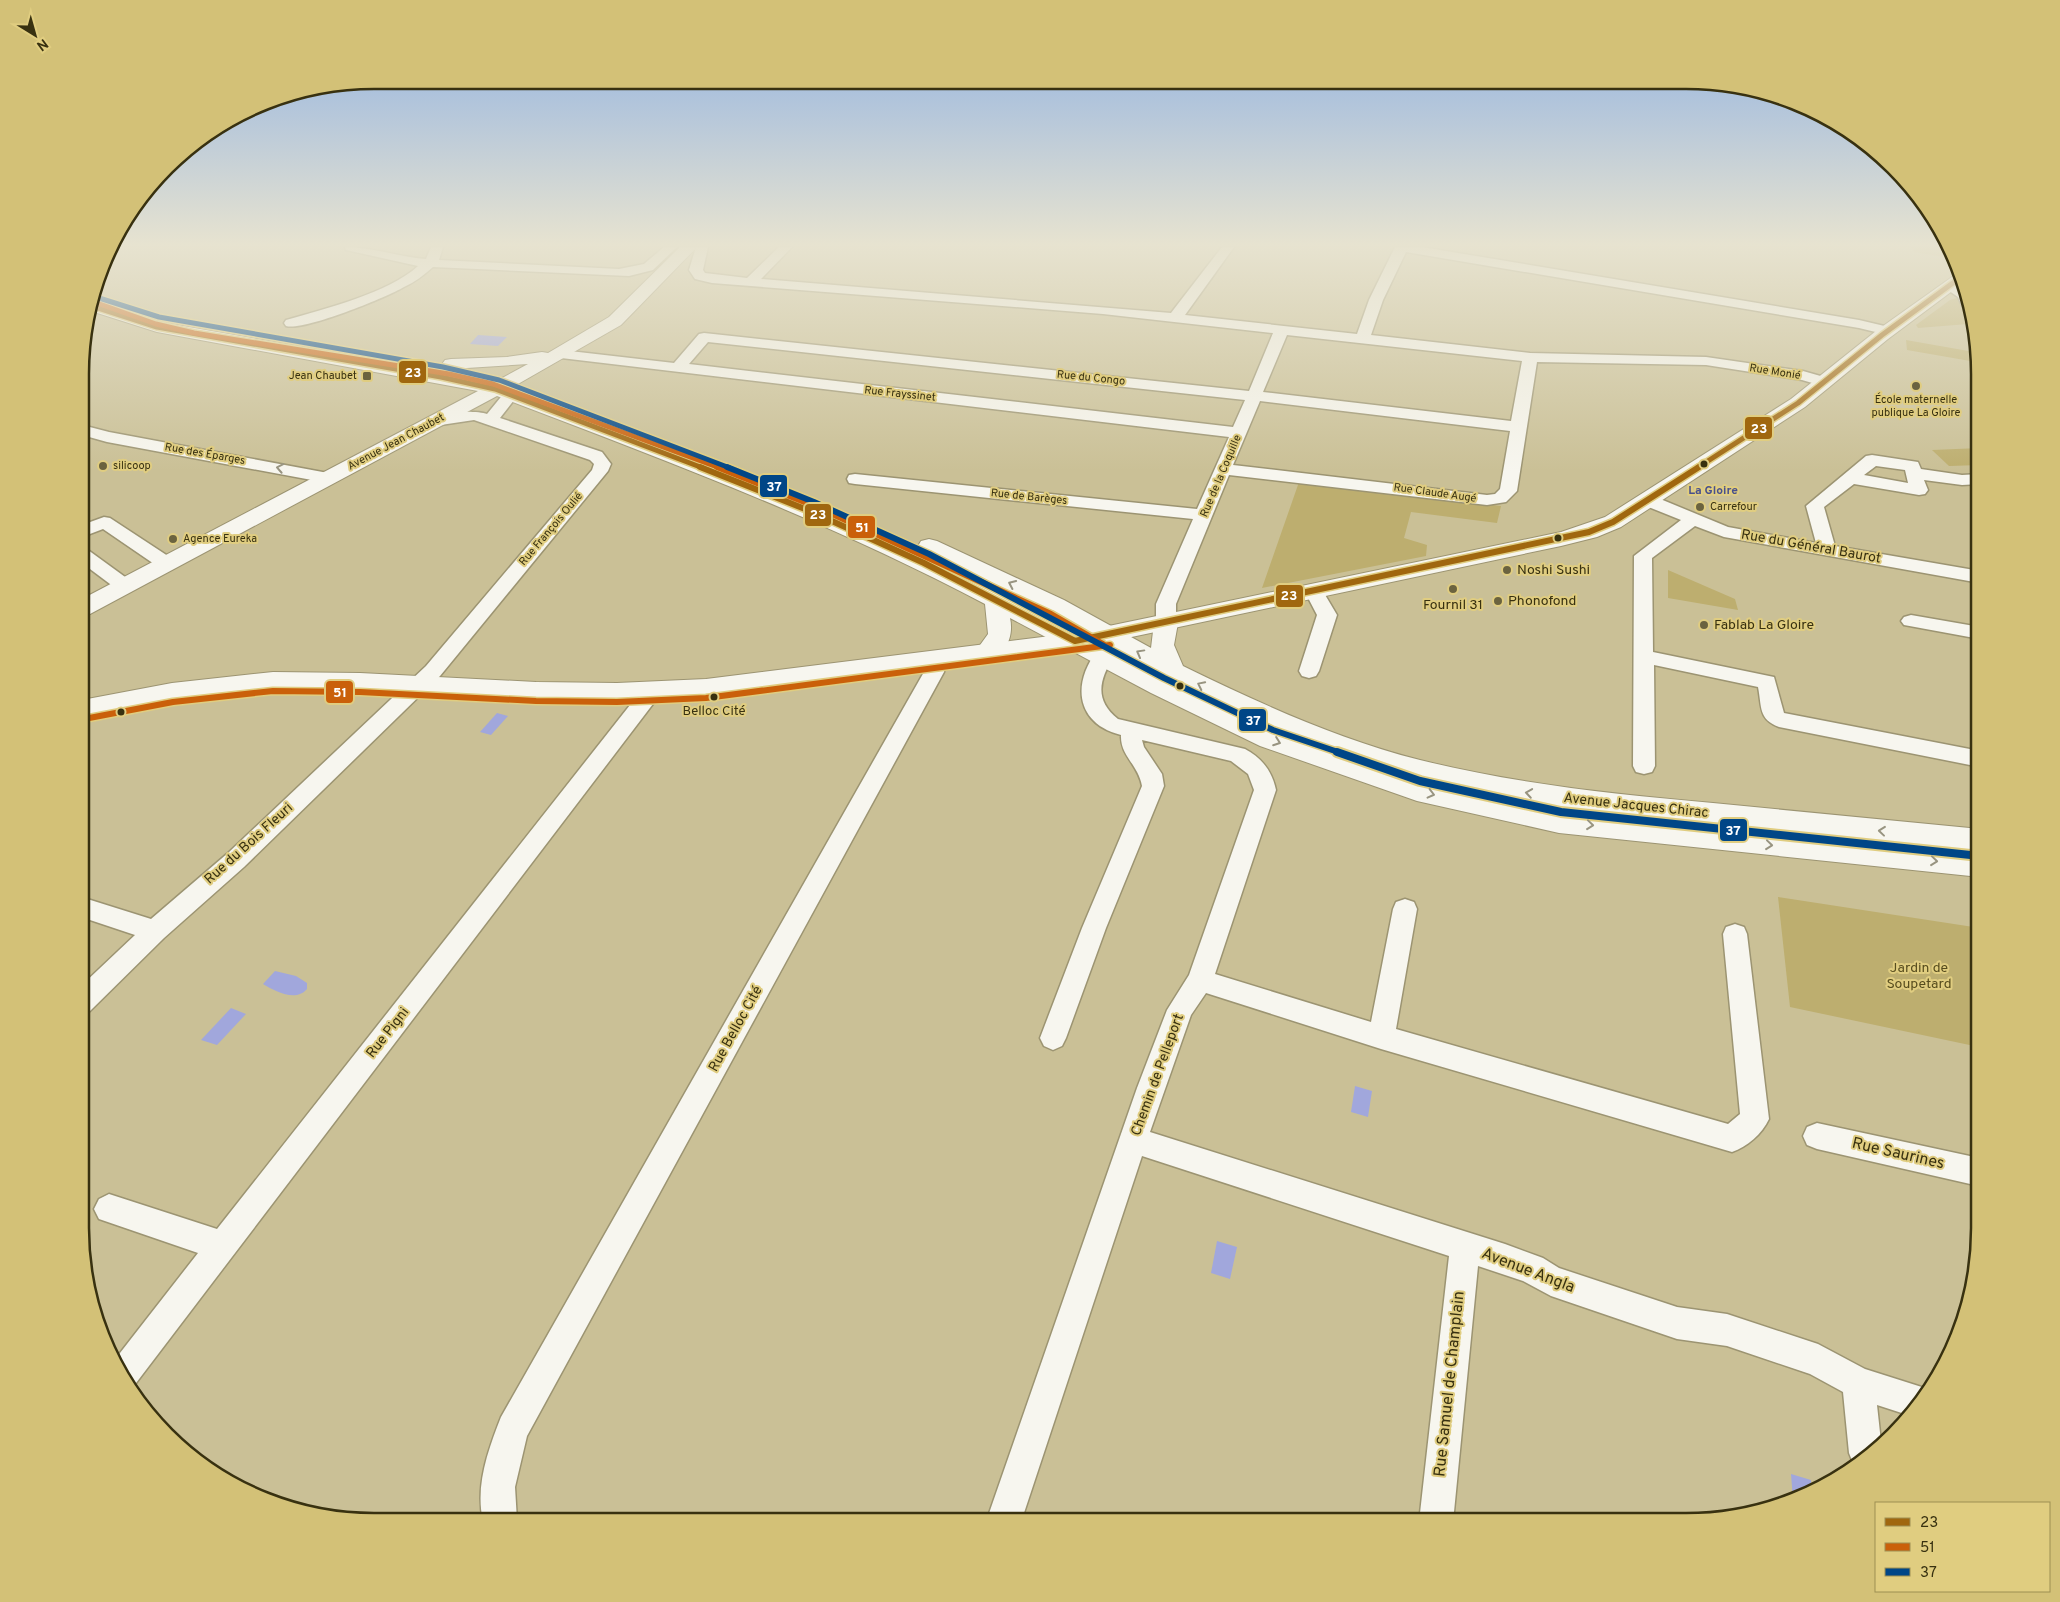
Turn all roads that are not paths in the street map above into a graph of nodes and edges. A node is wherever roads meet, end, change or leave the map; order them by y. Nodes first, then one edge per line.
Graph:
1 (142, 322) edge
2 (190, 322) edge
3 (295, 322) edge
4 (614, 322) edge
5 (1209, 322) edge
6 (1368, 322) edge
7 (1844, 322) edge
8 (1901, 322) edge
9 (291, 323) dead end
10 (1282, 330) junction
11 (1888, 331) junction
12 (1362, 339) junction
13 (561, 354) junction
14 (1530, 357) junction
15 (677, 369) junction
16 (446, 370) junction
17 (1826, 382) junction
18 (506, 388) junction
19 (1255, 396) junction
20 (454, 410) junction
21 (490, 420) junction
22 (434, 421) junction
23 (1519, 427) junction
24 (89, 432) edge
25 (1239, 433) junction
26 (1224, 468) junction
27 (328, 478) junction
28 (854, 479) dead end
29 (1971, 480) edge
30 (1647, 500) junction
31 (1204, 515) junction
32 (1693, 520) junction
33 (89, 529) edge
34 (1827, 549) junction
35 (89, 559) edge
36 (167, 564) junction
37 (1971, 575) edge
38 (125, 586) junction
39 (1314, 592) junction
40 (996, 601) junction
41 (89, 605) edge
42 (1911, 620) dead end
43 (1166, 623) junction
44 (1971, 631) edge
45 (1075, 641) junction
46 (1106, 645) junction
47 (987, 652) junction
48 (1642, 656) junction
49 (936, 659) junction
50 (1173, 671) junction
51 (1309, 671) dead end
52 (417, 685) junction
53 (652, 691) junction
54 (89, 708) edge
55 (1132, 730) junction
56 (1971, 757) edge
57 (1644, 766) dead end
58 (1971, 839) edge
59 (1971, 865) edge
60 (1405, 909) dead end
61 (89, 910) edge
62 (155, 931) junction
63 (1735, 934) dead end
64 (1200, 980) junction
65 (89, 995) edge
66 (1381, 1037) junction
67 (1053, 1038) dead end
68 (1817, 1136) dead end
69 (1134, 1140) junction
70 (1971, 1170) edge
71 (109, 1209) dead end
72 (223, 1246) junction
73 (1465, 1247) junction
74 (126, 1370) edge
75 (1858, 1383) junction
76 (1913, 1400) edge
77 (1866, 1450) edge
78 (498, 1513) edge
79 (1006, 1513) edge
80 (1437, 1513) edge

1 - 16 main road, Avenue Jacques Chirac
2 - 16 main road, Avenue Jacques Chirac
3 - 9 street
4 - 13 main road, Avenue Jean Chaubet
5 - 10 street, Rue Monié
6 - 12 street
7 - 11 street
8 - 11 main road
10 - 12 street, Rue Monié
10 - 19 street, Rue de la Coquille
11 - 17 main road
12 - 14 street, Rue Monié
13 - 15 street, Rue Frayssinet
13 - 16 main road
13 - 18 main road, Avenue Jean Chaubet
14 - 17 street, Rue Monié
14 - 23 street, Rue Claude Augé
15 - 19 street, Rue du Congo
15 - 25 street, Rue Frayssinet
16 - 18 main road, Avenue Jacques Chirac
16 - 20 main road
17 - 30 main road
18 - 20 main road, Avenue Jean Chaubet
18 - 21 street
18 - 40 main road, Avenue Jacques Chirac
46 -> 18 main road, Avenue Jacques Chirac
19 - 23 street, Rue du Congo
19 - 25 street, Rue de la Coquille
20 - 22 main road, Avenue Jean Chaubet
21 - 22 street, Rue François Oulié
21 - 52 street, Rue François Oulié
22 - 27 main road, Avenue Jean Chaubet
23 - 26 street, Rue Claude Augé
27 -> 24 street, Rue des Éparges
25 - 26 street, Rue de la Coquille
26 - 31 street, Rue de la Coquille
27 - 36 main road, Avenue Jean Chaubet
28 - 31 street, Rue de Barèges
29 - 34 street
30 - 32 street, Rue du Général Baurot
30 - 39 main road
31 - 43 street, Rue de la Coquille
32 - 34 street, Rue du Général Baurot
32 - 48 street
33 - 36 street
34 - 37 street, Rue du Général Baurot
35 - 38 street
36 - 38 main road, Avenue Jean Chaubet
38 - 41 main road, Avenue Jean Chaubet
39 - 43 main road
39 - 51 street
40 - 45 main road, Avenue Jacques Chirac
40 - 47 main road
42 - 44 street
43 - 46 main road
43 - 50 main road
45 - 46 main road, Avenue Jacques Chirac
45 - 47 main road
50 -> 46 main road, Avenue Jacques Chirac
46 - 55 street, Chemin de Pelleport
46 -> 59 main road, Avenue Jacques Chirac
47 - 49 main road
48 - 56 street
48 - 57 street
49 - 53 main road
49 - 78 street, Rue Belloc Cité
58 -> 50 main road, Avenue Jacques Chirac
52 - 53 main road
52 - 54 main road
52 - 62 street, Rue du Bois Fleuri
53 - 72 street, Rue Pigni
55 - 64 street, Chemin de Pelleport
55 - 67 street
60 - 66 street
61 - 62 street
62 - 65 street, Rue du Bois Fleuri
63 - 66 street
64 - 66 street
64 - 69 street, Chemin de Pelleport
68 - 70 street, Rue Saurines
69 - 73 street, Avenue Angla
69 - 79 street, Chemin de Pelleport
71 - 72 street
72 - 74 street, Rue Pigni
73 - 75 street, Avenue Angla
73 - 80 street, Rue Samuel de Champlain
75 - 76 street, Avenue Angla
75 - 77 street

